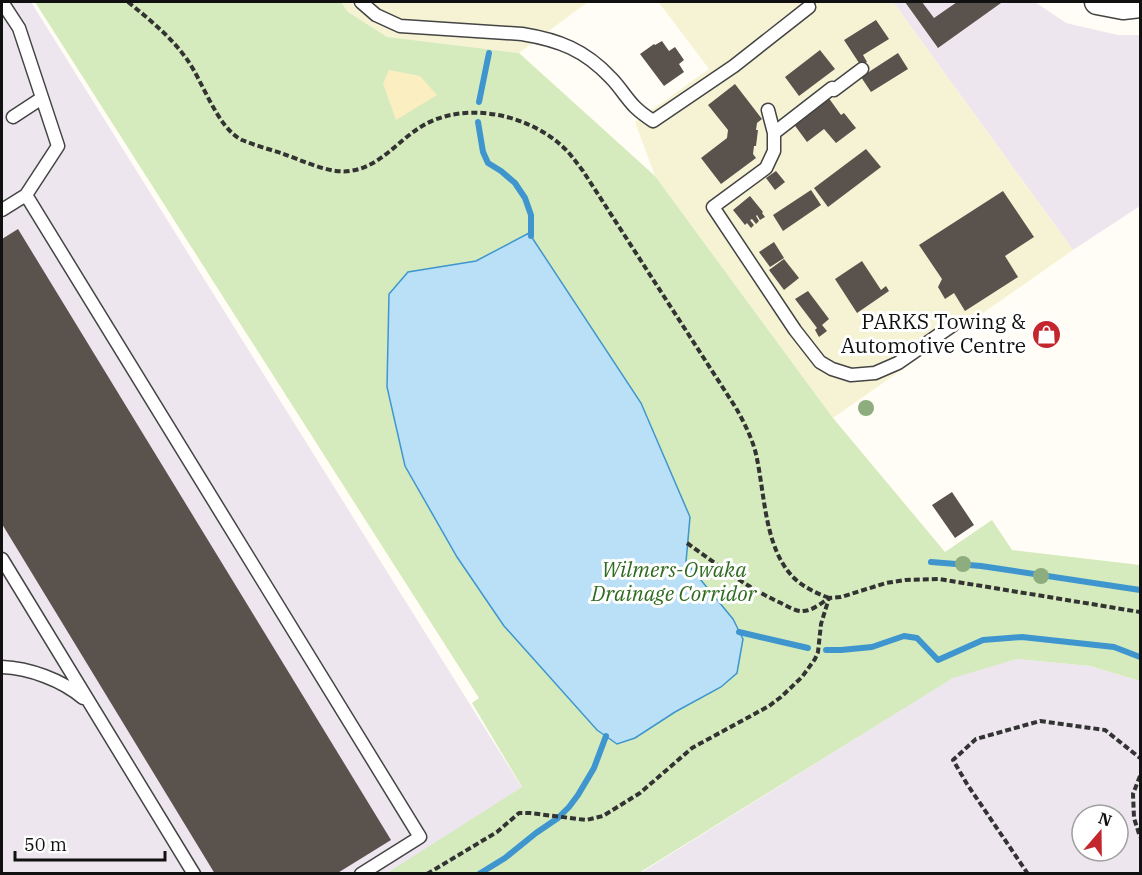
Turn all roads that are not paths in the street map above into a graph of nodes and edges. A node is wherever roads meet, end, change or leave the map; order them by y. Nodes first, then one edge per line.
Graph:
1 (2, 2) edge
2 (361, 2) edge
3 (1097, 2) edge
4 (1140, 5) edge
5 (808, 7) dead end
6 (862, 69) dead end
7 (42, 98) junction
8 (768, 110) dead end
9 (13, 117) dead end
10 (774, 133) junction
11 (26, 195) junction
12 (2, 210) edge
13 (953, 325) dead end
14 (2, 559) edge
15 (2, 667) edge
16 (92, 706) junction
17 (194, 873) edge
18 (361, 873) edge

1 - 7 lane
2 - 5 lane
3 - 4 street
6 - 10 lane
7 - 9 lane
7 - 11 lane
8 - 10 lane
10 - 13 lane
11 - 12 lane
11 - 18 lane
14 - 16 lane
15 - 16 lane
16 - 17 lane

